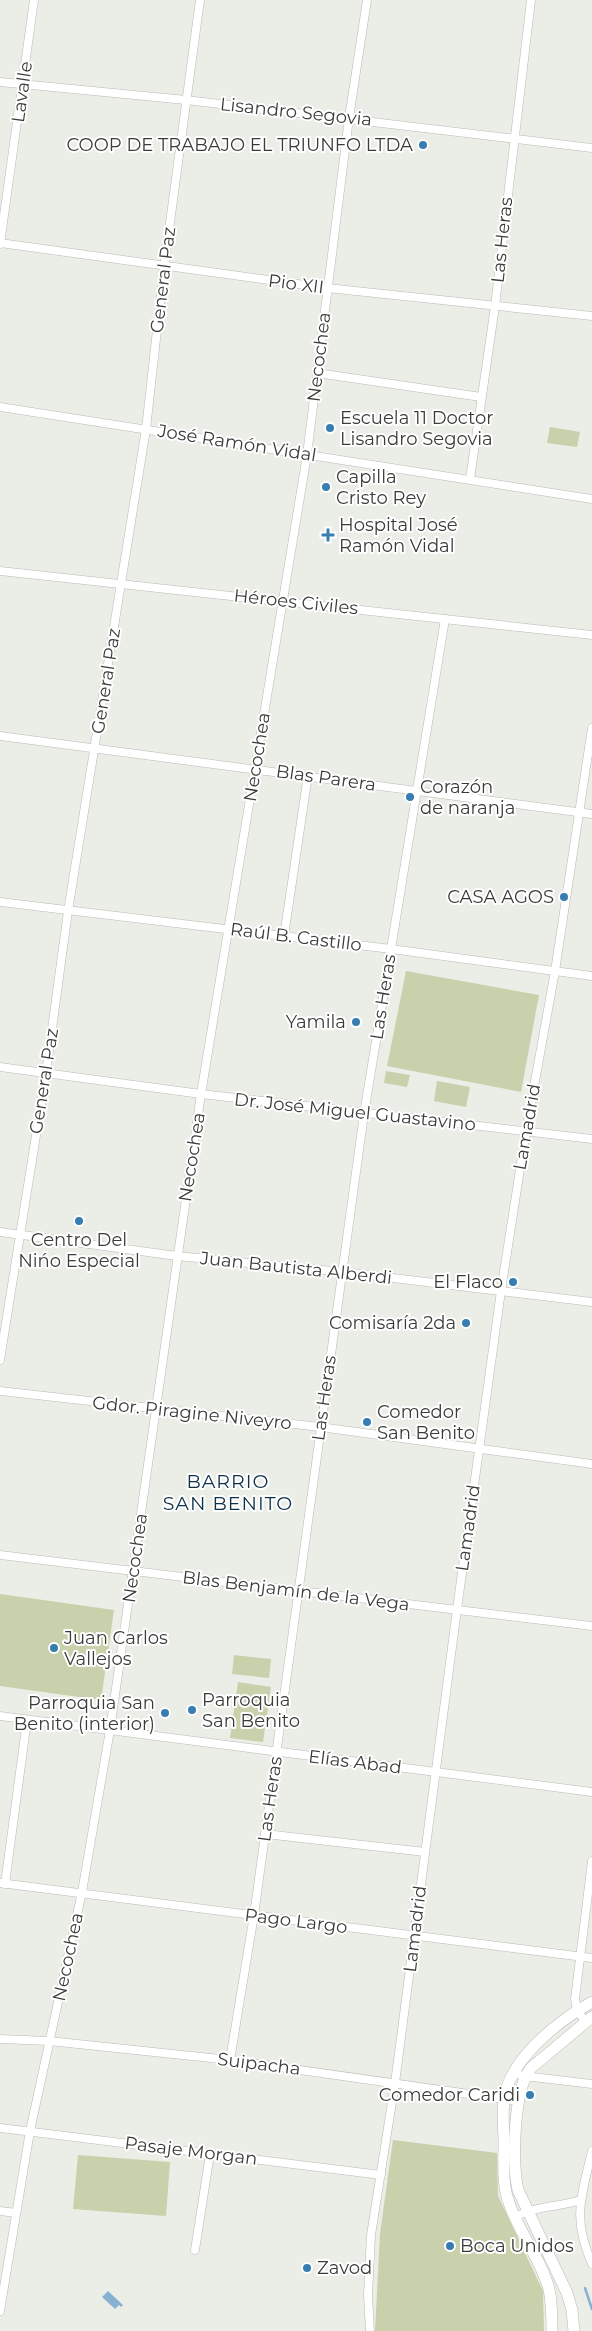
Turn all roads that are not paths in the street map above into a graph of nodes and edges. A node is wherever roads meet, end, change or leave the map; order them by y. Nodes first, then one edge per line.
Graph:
1 (34, 0) edge
2 (200, 0) edge
3 (367, 0) edge
4 (531, 0) edge
5 (0, 82) edge
6 (24, 83) junction
7 (186, 100) junction
8 (349, 118) junction
9 (513, 138) junction
10 (592, 148) edge
11 (0, 244) edge
12 (164, 267) junction
13 (327, 288) junction
14 (495, 306) junction
15 (592, 316) edge
16 (317, 373) junction
17 (482, 397) junction
18 (0, 406) edge
19 (146, 429) junction
20 (308, 455) junction
21 (470, 479) junction
22 (592, 499) edge
23 (0, 571) edge
24 (122, 584) junction
25 (282, 600) junction
26 (445, 619) junction
27 (592, 636) edge
28 (592, 728) edge
29 (0, 736) edge
30 (95, 748) junction
31 (255, 768) junction
32 (308, 775) junction
33 (417, 790) junction
34 (580, 813) junction
35 (592, 814) edge
36 (0, 902) edge
37 (68, 911) junction
38 (228, 929) junction
39 (284, 936) junction
40 (391, 949) junction
41 (554, 971) junction
42 (592, 976) edge
43 (0, 1067) edge
44 (46, 1073) junction
45 (201, 1094) junction
46 (364, 1114) junction
47 (526, 1131) junction
48 (592, 1139) edge
49 (0, 1232) edge
50 (20, 1235) junction
51 (177, 1256) junction
52 (343, 1272) junction
53 (501, 1291) junction
54 (592, 1302) edge
55 (0, 1360) edge
56 (0, 1391) edge
57 (156, 1409) junction
58 (320, 1427) junction
59 (480, 1448) junction
60 (592, 1464) edge
61 (0, 1555) edge
62 (133, 1572) junction
63 (298, 1592) junction
64 (457, 1609) junction
65 (592, 1626) edge
66 (0, 1716) edge
67 (27, 1720) junction
68 (110, 1730) junction
69 (276, 1752) junction
70 (436, 1771) junction
71 (592, 1792) edge
72 (265, 1834) junction
73 (425, 1852) junction
74 (592, 1861) edge
75 (2, 1883) edge
76 (82, 1892) junction
77 (254, 1915) junction
78 (414, 1936) junction
79 (580, 1957) junction
80 (592, 1958) edge
81 (592, 2002) edge
82 (577, 2010) junction
83 (588, 2019) edge
84 (0, 2039) edge
85 (49, 2042) junction
86 (230, 2060) junction
87 (518, 2075) junction
88 (394, 2083) junction
89 (592, 2084) edge
90 (504, 2100) junction
91 (518, 2101) junction
92 (0, 2128) edge
93 (30, 2131) junction
94 (592, 2151) edge
95 (210, 2154) junction
96 (381, 2175) junction
97 (581, 2200) junction
98 (0, 2211) edge
99 (527, 2211) junction
100 (16, 2213) junction
101 (514, 2218) junction
102 (195, 2250) dead end
103 (592, 2264) edge
104 (0, 2312) edge
105 (370, 2331) edge
106 (552, 2331) edge
107 (574, 2331) edge

1 - 6 street, Lavalle
2 - 7 street, General Paz
3 - 8 street, Necochea
4 - 9 street, Las Heras
5 - 6 street, Lisandro Segovia
6 - 7 street, Lisandro Segovia
6 - 11 street, Lavalle
7 - 8 street, Lisandro Segovia
7 - 12 street, General Paz
8 - 9 street, Lisandro Segovia
8 - 13 street, Necochea
9 - 10 street, Lisandro Segovia
9 - 14 street, Las Heras
11 - 12 street, Pio XII
12 - 13 street, Pio XII
12 - 19 street, General Paz
13 - 14 street, Pio XII
13 - 16 street, Necochea
14 - 15 street, Pio XII
14 - 17 street, Las Heras
16 - 17 street
16 - 20 street, Necochea
17 - 21 street, Las Heras
18 - 19 street, José Ramón Vidal
19 - 20 street, José Ramón Vidal
19 - 24 street, General Paz
20 - 21 street, José Ramón Vidal
20 - 25 street, Necochea
21 - 22 street, José Ramón Vidal
23 - 24 street, Héroes Civiles
24 - 25 street, Héroes Civiles
24 - 30 street, General Paz
25 - 26 street, Héroes Civiles
25 - 31 street, Necochea
26 - 27 street, Héroes Civiles
26 - 33 street, Las Heras
28 - 34 street, Lamadrid
29 - 30 street, Blas Parera
30 - 31 street, Blas Parera
30 - 37 street, General Paz
31 - 32 street, Blas Parera
31 - 38 street, Necochea
32 - 33 street, Blas Parera
32 - 39 street
33 - 34 street, Blas Parera
33 - 40 street, Las Heras
34 - 35 street, Blas Parera
34 - 41 street, Lamadrid
36 - 37 street, Raúl B. Castillo
37 - 38 street, Raúl B. Castillo
37 - 44 street, General Paz
38 - 39 street, Raúl B. Castillo
38 - 45 street, Necochea
39 - 40 street, Raúl B. Castillo
40 - 41 street, Raúl B. Castillo
40 - 46 street, Las Heras
41 - 42 street, Raúl B. Castillo
41 - 47 street, Lamadrid
43 - 44 street, Dr. José Miguel Guastavino
44 - 45 street, Dr. José Miguel Guastavino
44 - 50 street, General Paz
45 - 46 street, Dr. José Miguel Guastavino
45 - 51 street, Necochea
46 - 47 street, Dr. José Miguel Guastavino
46 - 52 street, Las Heras
47 - 48 street, Dr. José Miguel Guastavino
47 - 53 street, Lamadrid
49 - 50 street, Juan Bautista Alberdi
50 - 51 street, Juan Bautista Alberdi
50 - 55 street, General Paz
51 - 52 street, Juan Bautista Alberdi
51 - 57 street, Necochea
52 - 53 street, Juan Bautista Alberdi
52 - 58 street, Las Heras
53 - 54 street, Juan Bautista Alberdi
53 - 59 street, Lamadrid
56 - 57 street, Gdor. Piragine Niveyro
57 - 58 street, Gdor. Piragine Niveyro
57 - 62 street, Necochea
58 - 59 street, Gdor. Piragine Niveyro
58 - 63 street, Las Heras
59 - 60 street, Gdor. Piragine Niveyro
59 - 64 street, Lamadrid
61 - 62 street, Blas Benjamín de la Vega
62 - 63 street, Blas Benjamín de la Vega
62 - 68 street, Necochea
63 - 64 street, Blas Benjamín de la Vega
63 - 69 street, Las Heras
64 - 65 street, Blas Benjamín de la Vega
64 - 70 street, Lamadrid
66 - 67 street, Elías Abad
67 - 68 street, Elías Abad
67 - 75 street
68 - 69 street, Elías Abad
68 - 76 street, Necochea
69 - 70 street, Elías Abad
69 - 72 street, Las Heras
70 - 71 street, Elías Abad
70 - 73 street, Lamadrid
72 - 73 street
72 - 77 street, Las Heras
73 - 78 street, Lamadrid
74 - 79 street
75 - 76 street, Pago Largo
76 - 77 street, Pago Largo
76 - 85 street, Necochea
77 - 78 street, Pago Largo
77 - 86 street, Las Heras
78 - 79 street, Pago Largo
78 - 88 street, Lamadrid
79 - 80 street, Pago Largo
79 - 82 street
81 - 82 main road
82 - 83 street
82 - 87 main road
83 - 87 main road
84 - 85 street, Suipacha
85 - 86 street, Suipacha
85 - 93 street, Necochea
86 - 88 street, Suipacha
87 - 89 street
87 - 90 main road
87 - 91 main road
88 - 90 street, Suipacha
88 - 96 street, Lamadrid
90 - 91 street, Suipacha
90 - 101 main road
91 - 99 main road
92 - 93 street, Pasaje Morgan
93 - 95 street, Pasaje Morgan
93 - 100 street, Necochea
94 - 97 street
95 - 96 street, Pasaje Morgan
95 - 102 street
96 - 105 street, Lamadrid
97 - 99 street
97 - 103 street
98 - 100 street
99 - 101 street
99 - 107 main road
100 - 104 street, Necochea
101 - 106 main road

